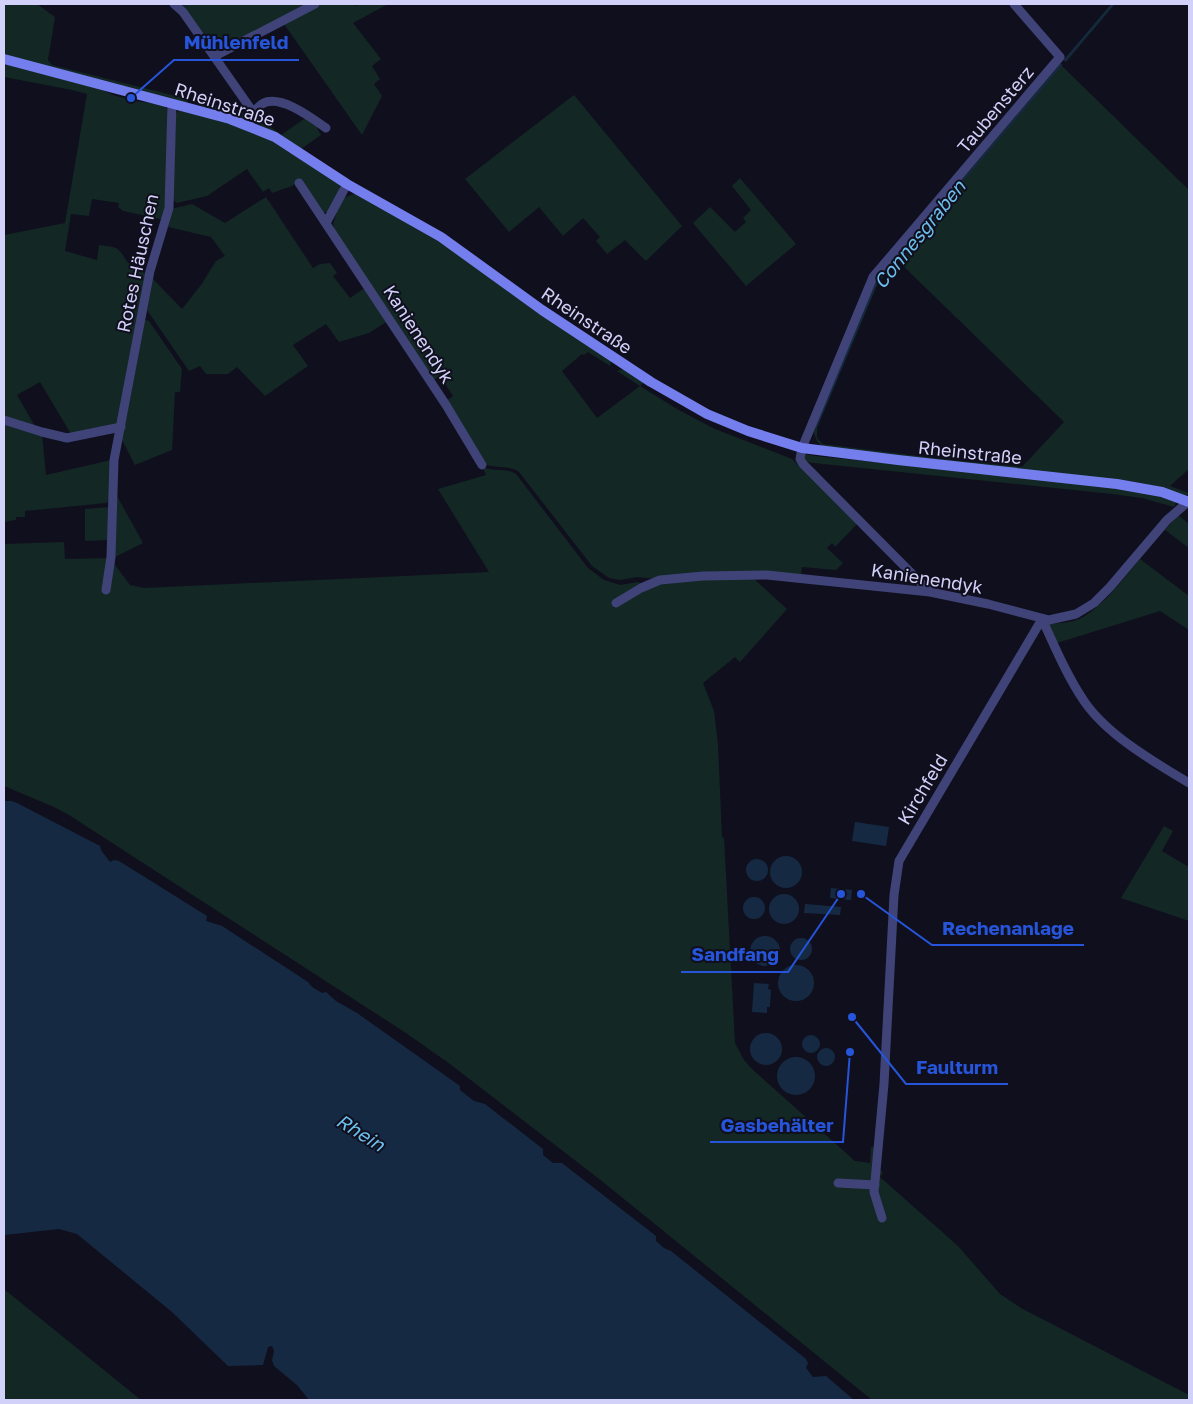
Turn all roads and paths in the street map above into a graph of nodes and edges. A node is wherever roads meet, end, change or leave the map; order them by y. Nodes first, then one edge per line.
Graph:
1 (174, 4) edge
2 (315, 4) edge
3 (1014, 4) edge
4 (215, 56) junction
5 (4, 59) edge
6 (172, 104) junction
7 (253, 112) junction
8 (249, 126) junction
9 (326, 128) dead end
10 (299, 183) dead end
11 (347, 184) junction
12 (326, 222) junction
13 (4, 420) edge
14 (121, 428) junction
15 (802, 448) junction
16 (482, 465) dead end
17 (1189, 501) edge
18 (106, 590) dead end
19 (930, 592) junction
20 (616, 603) dead end
21 (1042, 619) junction
22 (1189, 783) edge
23 (838, 1183) dead end
24 (875, 1185) junction
25 (882, 1218) dead end

1 - 4 street
2 - 4 street
3 - 15 street, Taubensterz
4 - 7 street
5 - 6 main road, Rheinstraße
6 - 8 main road, Rheinstraße
6 - 14 street, Rotes Häuschen
7 - 8 street
7 - 9 street
8 - 11 main road, Rheinstraße
10 - 12 street, Kanienendyk
11 - 12 street
11 - 15 main road, Rheinstraße
12 - 16 street, Kanienendyk
13 - 14 street
14 - 18 street, Rotes Häuschen
15 - 17 main road, Rheinstraße
15 - 19 street
17 - 21 street, Kanienendyk
19 - 20 street, Kanienendyk
19 - 21 street, Kanienendyk
21 - 22 street
21 - 24 street, Kirchfeld
23 - 24 street
24 - 25 street, Kirchfeld

